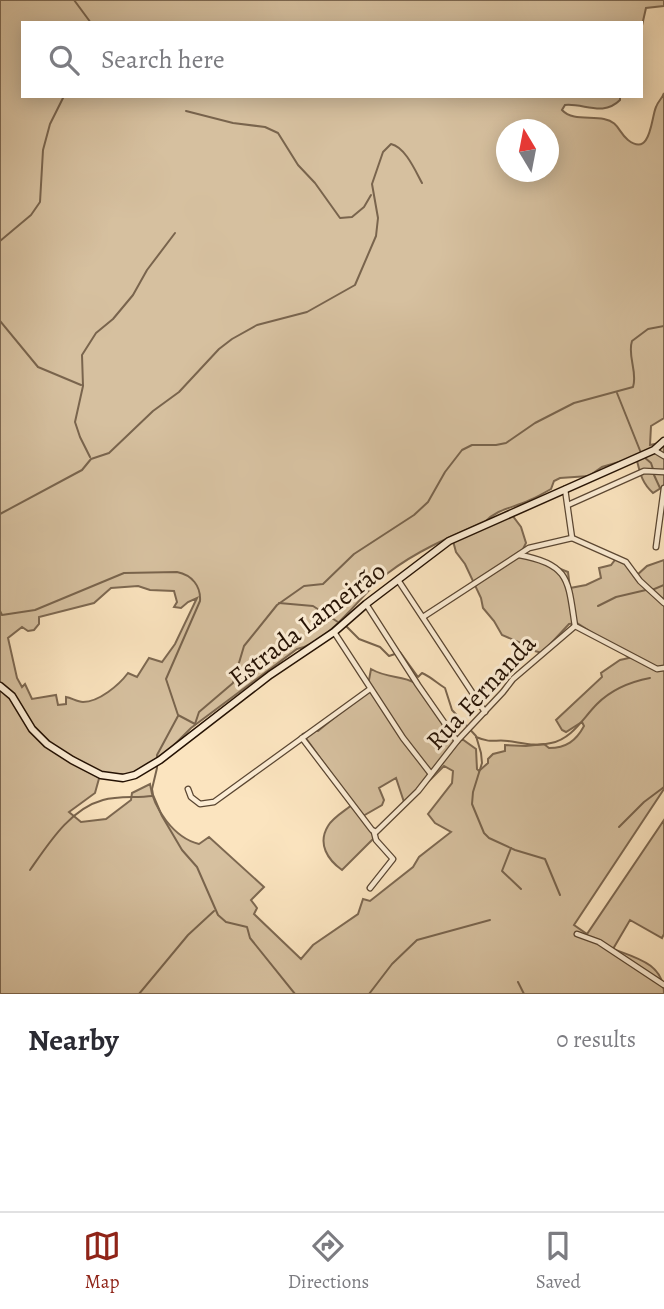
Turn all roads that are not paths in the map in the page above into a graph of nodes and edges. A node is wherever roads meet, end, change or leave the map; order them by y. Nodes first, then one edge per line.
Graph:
1 (660, 446) edge
2 (664, 456) edge
3 (664, 472) edge
4 (565, 488) junction
5 (664, 488) edge
6 (568, 505) junction
7 (572, 538) junction
8 (656, 547) dead end
9 (519, 555) junction
10 (398, 580) junction
11 (664, 603) edge
12 (366, 604) junction
13 (423, 617) junction
14 (575, 626) junction
15 (334, 632) junction
16 (664, 668) edge
17 (0, 686) edge
18 (370, 689) junction
19 (485, 712) junction
20 (302, 738) junction
21 (457, 741) junction
22 (431, 774) junction
23 (188, 789) dead end
24 (377, 831) junction
25 (370, 888) dead end
26 (577, 934) dead end
27 (664, 985) edge

1 - 2 street
1 - 4 street, Estrada Lameirão
3 - 6 street
4 - 6 street
4 - 10 street, Estrada Lameirão
5 - 8 street
6 - 7 street
7 - 9 street
7 - 11 street
9 - 13 street
9 - 14 street
10 - 12 street, Estrada Lameirão
10 - 13 street
12 - 15 street, Estrada Lameirão
12 - 21 street
13 - 19 street
14 - 16 street
14 - 19 street, Rua Fernanda
15 - 17 street, Estrada Lameirão
15 - 18 street
18 - 20 street
18 - 22 street
19 - 21 street, Rua Fernanda
20 - 23 street
20 - 24 street
21 - 22 street, Rua Fernanda
22 - 24 street, Rua Fernanda
24 - 25 street
26 - 27 street

